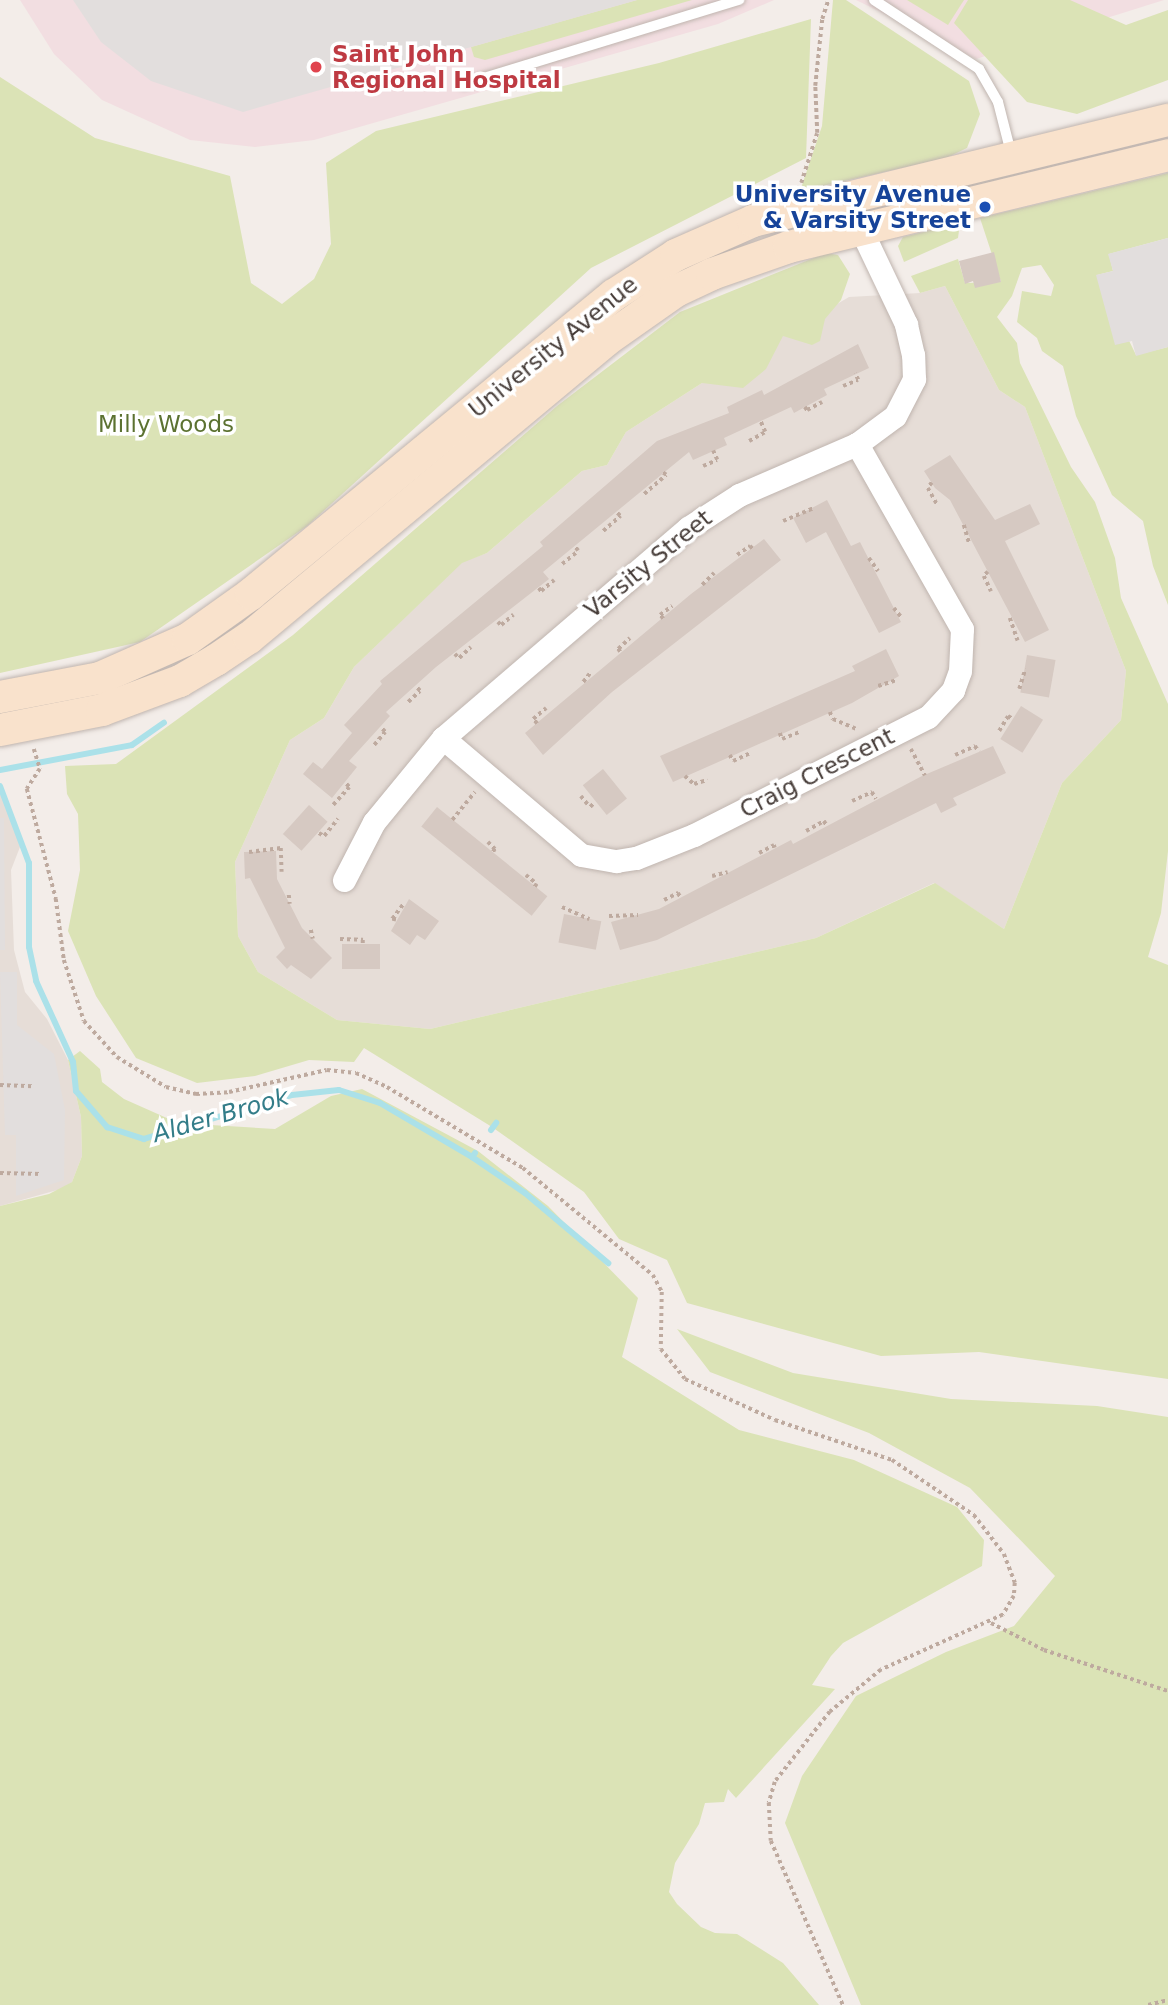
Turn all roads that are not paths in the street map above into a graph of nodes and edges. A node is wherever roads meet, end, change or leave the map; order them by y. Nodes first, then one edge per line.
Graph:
1 (739, 0) edge
2 (874, 0) edge
3 (464, 84) dead end
4 (1168, 120) edge
5 (1168, 155) edge
6 (1017, 175) junction
7 (846, 198) junction
8 (861, 229) junction
9 (857, 444) junction
10 (0, 697) edge
11 (13, 729) edge
12 (443, 738) junction
13 (344, 880) dead end

1 - 3 lane
2 - 6 lane
4 - 6 main road, University Avenue
5 - 6 main road, University Avenue
6 - 7 main road, University Avenue
6 - 8 main road, University Avenue
7 - 8 street, Varsity Street
7 - 10 main road, University Avenue
8 - 9 street, Varsity Street
8 - 11 main road, University Avenue
9 - 12 street, Varsity Street
9 - 12 street, Craig Crescent
12 - 13 street, Varsity Street

